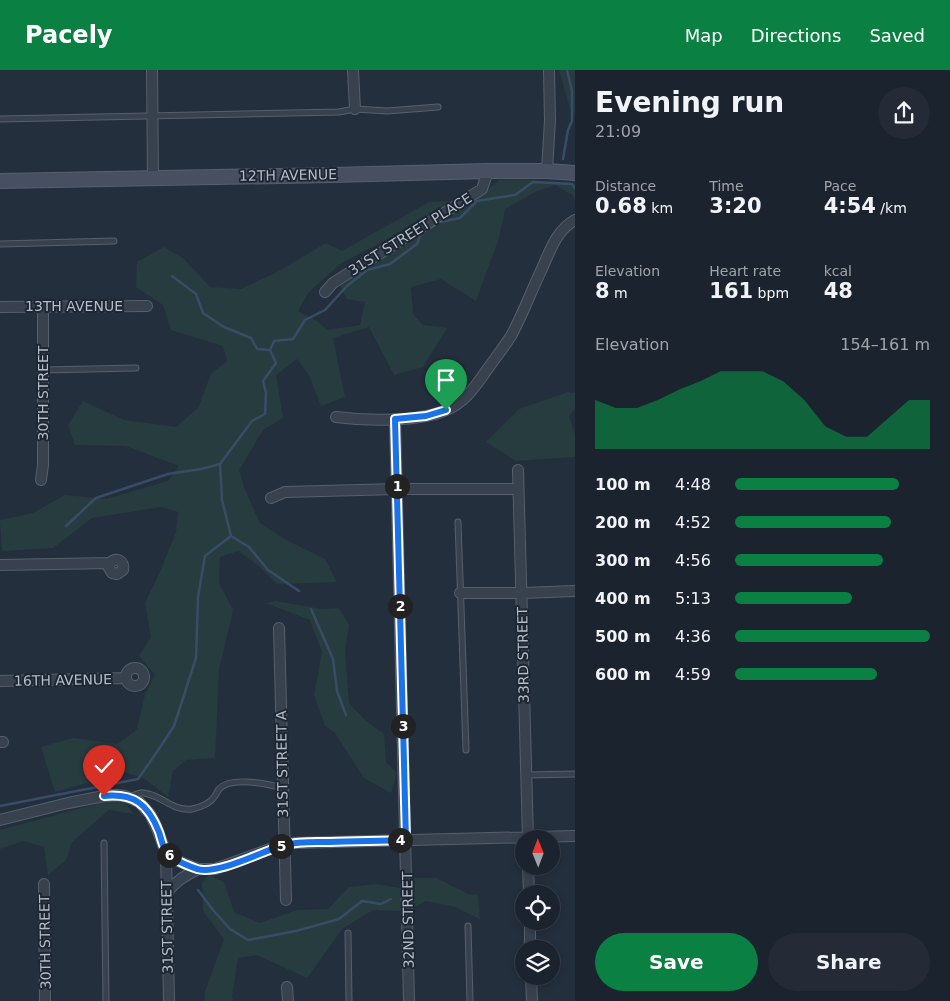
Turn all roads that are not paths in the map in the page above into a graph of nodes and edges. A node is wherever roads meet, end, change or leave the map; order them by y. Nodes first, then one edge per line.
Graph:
1 (152, 70) edge
2 (353, 70) edge
3 (549, 70) edge
4 (438, 106) dead end
5 (354, 109) junction
6 (152, 116) junction
7 (0, 119) edge
8 (488, 171) junction
9 (547, 171) junction
10 (575, 173) edge
11 (153, 178) junction
12 (0, 181) edge
13 (575, 220) edge
14 (114, 241) dead end
15 (0, 244) edge
16 (325, 292) dead end
17 (43, 306) junction
18 (147, 306) dead end
19 (0, 307) edge
20 (136, 368) dead end
21 (44, 370) junction
22 (336, 417) dead end
23 (395, 419) junction
24 (518, 470) dead end
25 (41, 480) dead end
26 (518, 488) junction
27 (397, 489) junction
28 (271, 498) dead end
29 (458, 522) dead end
30 (110, 563) dead end
31 (0, 565) edge
32 (575, 591) edge
33 (460, 593) junction
34 (522, 593) junction
35 (279, 628) dead end
36 (126, 678) dead end
37 (0, 681) edge
38 (466, 750) dead end
39 (575, 774) edge
40 (526, 775) junction
41 (283, 788) junction
42 (130, 798) junction
43 (0, 820) edge
44 (528, 830) edge
45 (575, 836) edge
46 (560, 837) edge
47 (515, 838) edge
48 (406, 840) junction
49 (104, 843) dead end
50 (284, 845) junction
51 (166, 853) junction
52 (198, 869) junction
53 (44, 884) dead end
54 (167, 892) junction
55 (286, 900) dead end
56 (468, 926) dead end
57 (348, 933) dead end
58 (531, 985) edge
59 (287, 987) dead end
60 (45, 1001) edge
61 (106, 1001) edge
62 (169, 1001) edge
63 (288, 1001) edge
64 (349, 1001) edge
65 (409, 1001) edge
66 (470, 1001) edge
67 (532, 1001) edge

1 - 6 street
2 - 5 street
3 - 9 street
4 - 5 lane
5 - 6 lane
6 - 7 lane
6 - 11 street
8 - 9 street, 12TH AVENUE
8 - 11 street, 12TH AVENUE
8 - 16 street, 31ST STREET PLACE
9 - 10 street, 12TH AVENUE
11 - 12 street, 12TH AVENUE
13 - 23 street
14 - 15 lane
17 - 18 street, 13TH AVENUE
17 - 19 street, 13TH AVENUE
17 - 21 street, 30TH STREET
20 - 21 lane
21 - 25 street, 30TH STREET
22 - 23 street
23 - 27 street, 32ND STREET
24 - 26 street, 33RD STREET
26 - 27 street
26 - 34 street, 33RD STREET
27 - 28 street
27 - 48 street, 32ND STREET
29 - 33 lane
30 - 31 street
32 - 34 street
33 - 34 street
33 - 38 lane
34 - 40 street, 33RD STREET
35 - 41 street, 31ST STREET A
36 - 37 street, 16TH AVENUE
39 - 40 lane
40 - 44 street, 33RD STREET
41 - 42 lane
41 - 50 street, 31ST STREET A
42 - 43 street
42 - 51 street, 31ST STREET
45 - 46 street
47 - 48 street
48 - 50 street
48 - 65 street, 32ND STREET
49 - 61 lane
50 - 52 street
50 - 55 street, 31ST STREET A
51 - 52 street
51 - 54 street, 31ST STREET
52 - 54 street
53 - 60 street, 30TH STREET
54 - 62 street, 31ST STREET
56 - 66 lane
57 - 64 lane
58 - 67 street
59 - 63 street

